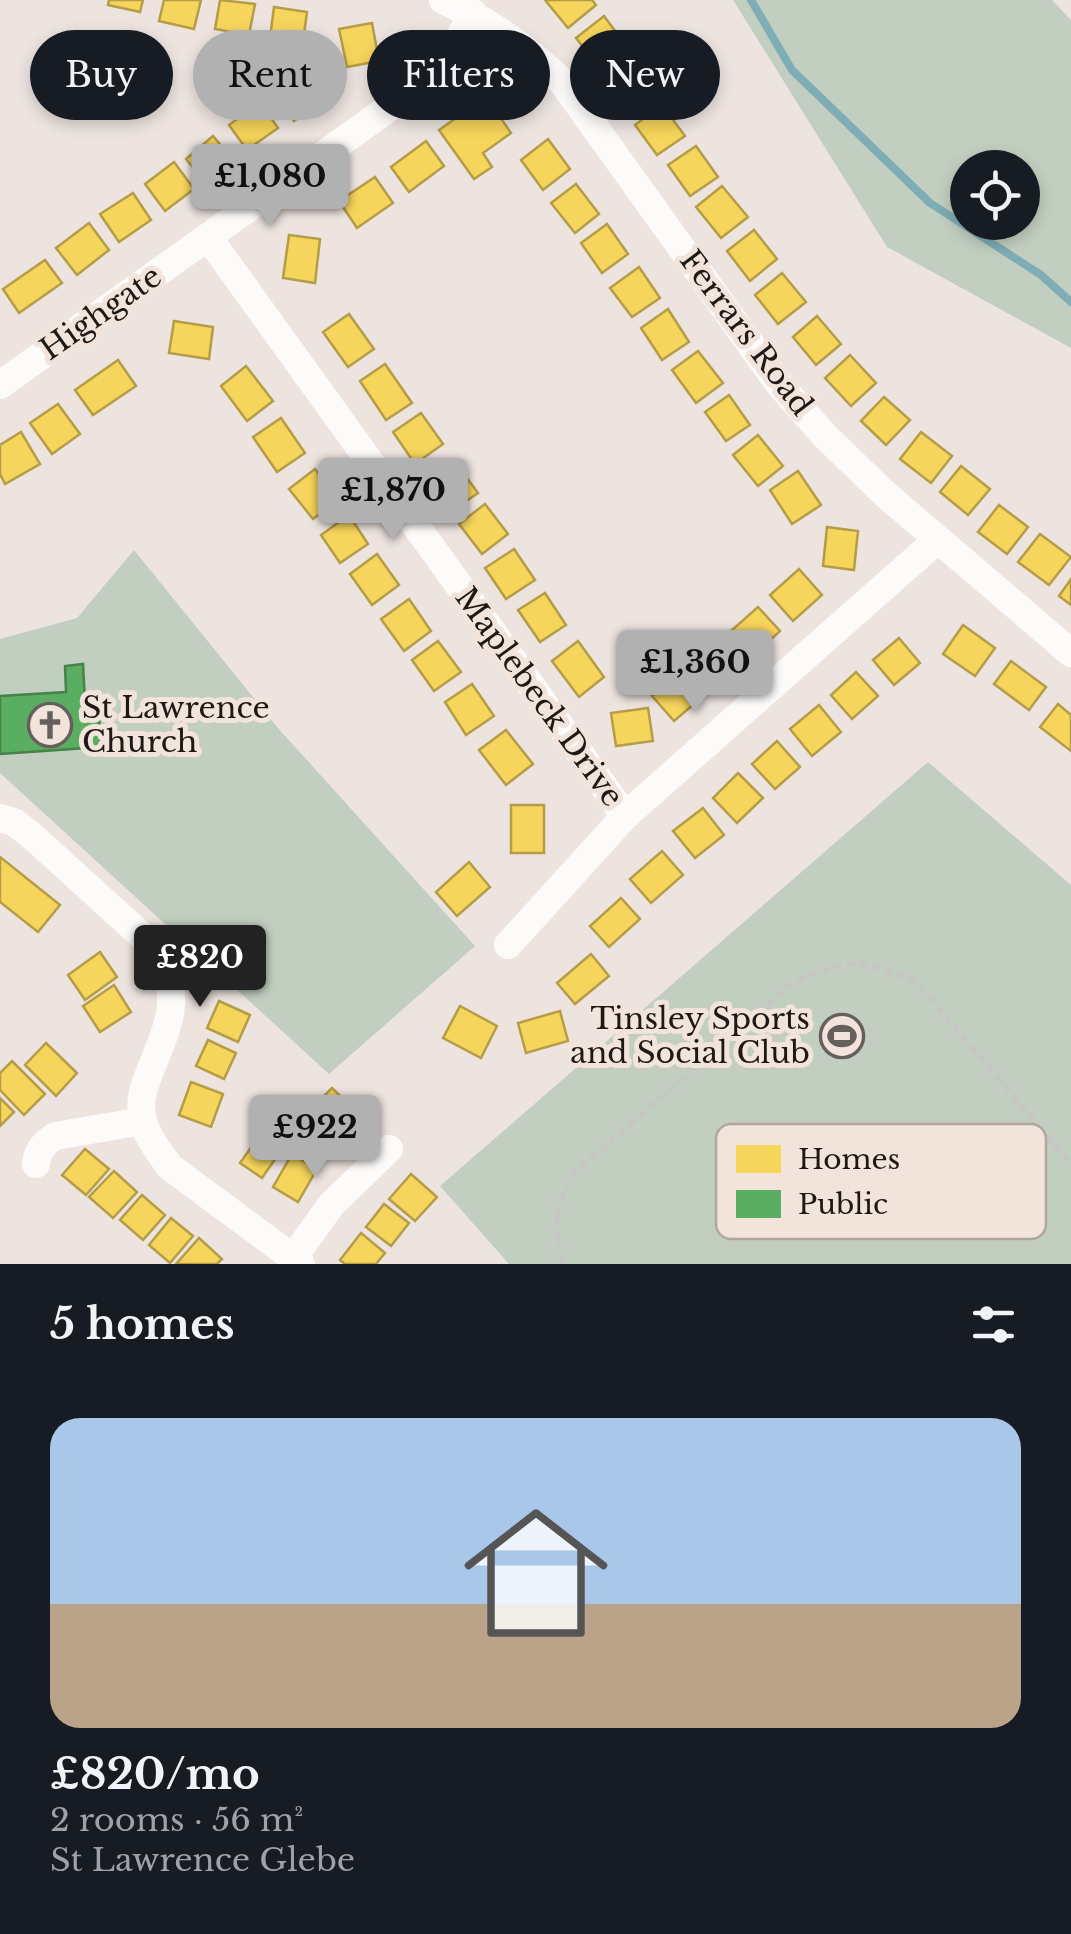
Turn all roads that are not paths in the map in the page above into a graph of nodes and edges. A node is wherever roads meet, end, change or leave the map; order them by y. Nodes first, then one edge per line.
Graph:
1 (443, 0) edge
2 (473, 14) junction
3 (208, 237) junction
4 (0, 385) edge
5 (936, 540) junction
6 (1071, 652) edge
7 (625, 816) junction
8 (0, 818) edge
9 (508, 946) dead end
10 (143, 1120) junction
11 (389, 1150) dead end
12 (36, 1164) dead end
13 (289, 1255) edge
14 (254, 1264) edge

1 - 2 street, Ferrars Road
2 - 3 street, Highgate
2 - 5 street, Ferrars Road
3 - 4 street, Highgate
3 - 7 street, Maplebeck Drive
5 - 6 street, Ferrars Road
5 - 7 street
7 - 9 street
8 - 10 street
10 - 12 street
10 - 13 street
11 - 13 street
13 - 14 street

